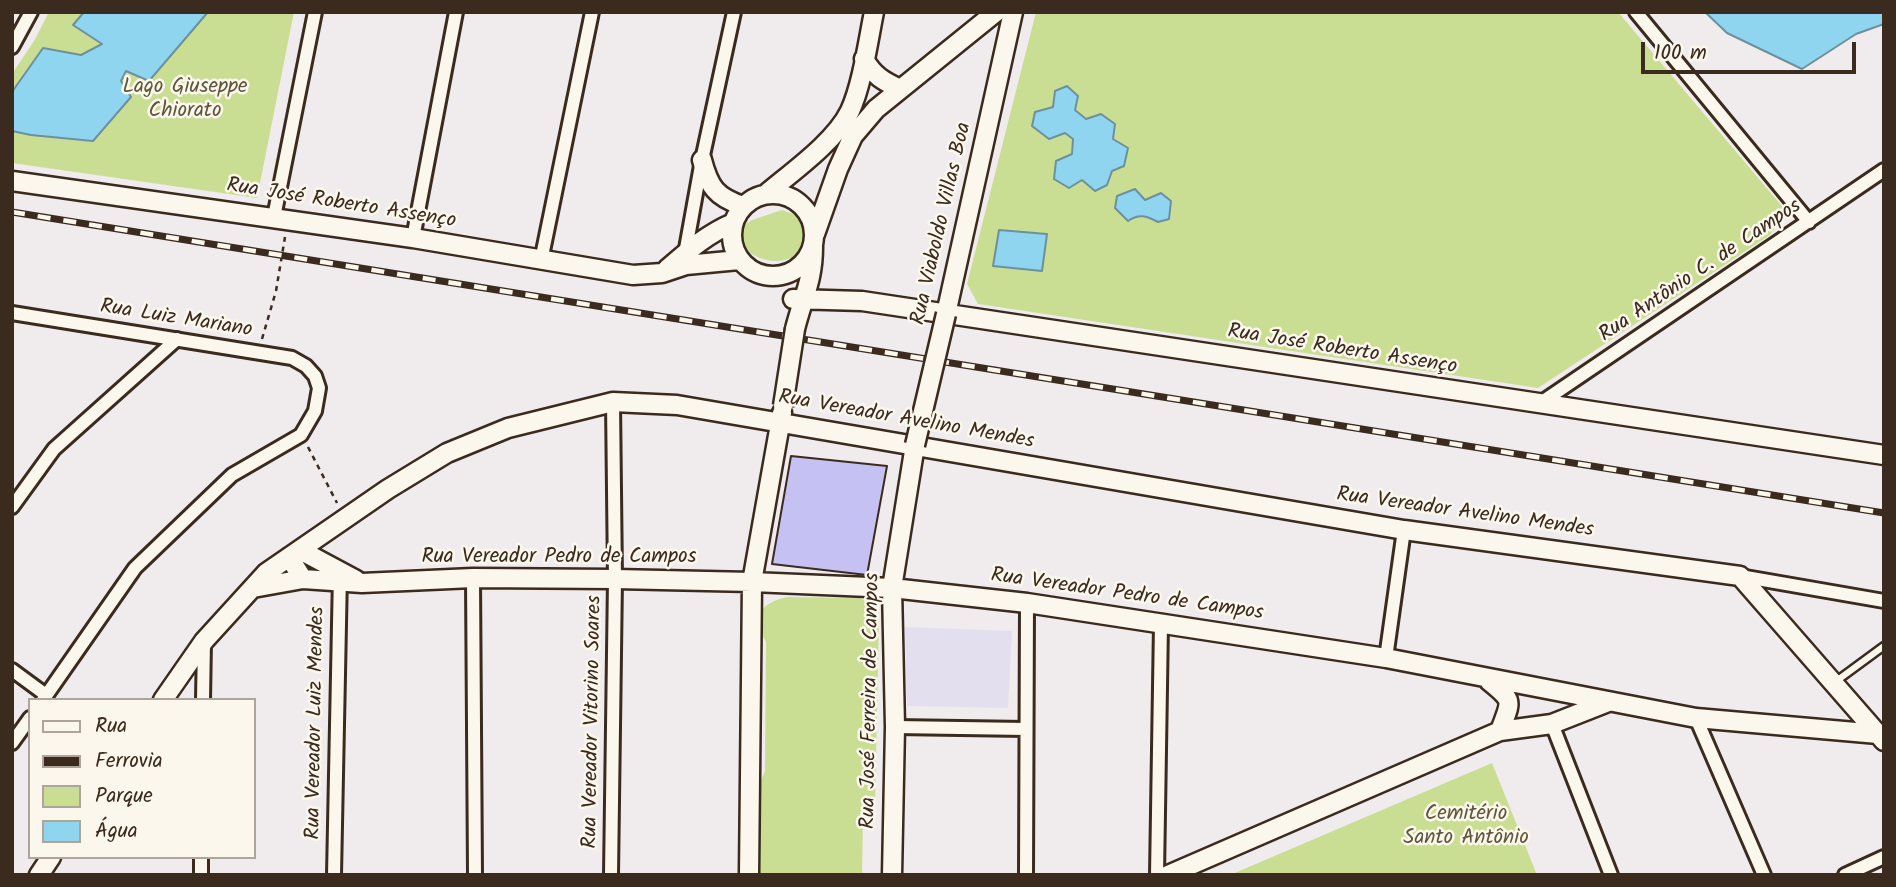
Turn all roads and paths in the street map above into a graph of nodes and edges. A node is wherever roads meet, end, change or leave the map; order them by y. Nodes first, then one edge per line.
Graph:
1 (30, 12) edge
2 (315, 12) edge
3 (456, 12) edge
4 (592, 12) edge
5 (733, 12) edge
6 (874, 12) edge
7 (996, 12) edge
8 (1013, 12) edge
9 (1636, 12) edge
10 (12, 47) edge
11 (864, 59) junction
12 (900, 89) junction
13 (702, 160) junction
14 (1884, 170) edge
15 (12, 181) edge
16 (766, 194) junction
17 (743, 206) junction
18 (281, 218) junction
19 (1809, 222) junction
20 (733, 223) junction
21 (413, 238) junction
22 (814, 240) junction
23 (686, 259) junction
24 (740, 260) junction
25 (541, 261) junction
26 (781, 276) junction
27 (799, 299) junction
28 (12, 313) edge
29 (946, 314) junction
30 (177, 339) junction
31 (258, 352) junction
32 (613, 402) junction
33 (1539, 404) junction
34 (782, 414) junction
35 (301, 435) junction
36 (915, 445) junction
37 (1884, 455) edge
38 (12, 507) edge
39 (346, 519) junction
40 (1404, 530) junction
41 (295, 554) junction
42 (1740, 576) junction
43 (340, 577) junction
44 (473, 578) junction
45 (303, 579) junction
46 (615, 579) junction
47 (752, 582) junction
48 (253, 588) junction
49 (892, 588) junction
50 (1884, 601) edge
51 (1027, 603) junction
52 (1161, 624) junction
53 (204, 640) junction
54 (1884, 646) edge
55 (1386, 658) junction
56 (12, 670) edge
57 (1486, 679) junction
58 (1833, 683) junction
59 (44, 697) edge
60 (164, 698) edge
61 (204, 698) edge
62 (1608, 702) junction
63 (1696, 718) junction
64 (28, 721) edge
65 (1552, 724) junction
66 (895, 727) junction
67 (1026, 729) junction
68 (1500, 730) junction
69 (1881, 738) edge
70 (12, 743) edge
71 (1884, 857) edge
72 (50, 859) edge
73 (39, 875) edge
74 (334, 875) edge
75 (475, 875) edge
76 (611, 875) edge
77 (749, 875) edge
78 (892, 875) edge
79 (1026, 875) edge
80 (1157, 875) edge
81 (1168, 875) edge
82 (1611, 875) edge
83 (1764, 875) edge
84 (1845, 875) edge

1 - 10 street
2 - 18 street
3 - 21 street
4 - 25 street
5 - 13 street
6 - 11 main road
7 - 12 main road
8 - 29 main road, Rua Viaboldo Villas Boa
9 - 19 street
11 - 12 main road
11 - 16 main road
12 - 22 main road
13 - 17 main road
13 - 23 street
14 - 19 street, Rua Antônio C. de Campos
15 - 18 main road, Rua José Roberto Assenço
16 - 17 main road
16 - 22 main road
17 - 20 main road
18 - 21 main road, Rua José Roberto Assenço
18 - 31 path
19 - 33 street, Rua Antônio C. de Campos
20 - 23 main road, Rua José Roberto Assenço
20 - 24 main road
21 - 25 main road, Rua José Roberto Assenço
22 - 26 main road
22 - 27 main road
23 - 24 main road
23 - 25 main road, Rua José Roberto Assenço
24 - 26 main road
26 - 27 main road
27 - 29 main road, Rua José Roberto Assenço
27 - 34 main road, bridge
28 - 30 street, Rua Luiz Mariano
29 - 33 main road, Rua José Roberto Assenço
29 - 36 main road, Rua Viaboldo Villas Boa, bridge
30 - 31 street, Rua Luiz Mariano
30 - 38 street
31 - 35 street, Rua Luiz Mariano
32 - 34 main road, Rua Vereador Avelino Mendes
32 - 39 main road, Rua Vereador Avelino Mendes
32 - 46 street, Rua Vereador Vitorino Soares
33 - 37 main road, Rua José Roberto Assenço
34 - 36 main road, Rua Vereador Avelino Mendes
34 - 47 main road
35 - 39 path
35 - 59 street
36 - 40 main road, Rua Vereador Avelino Mendes
36 - 49 main road, Rua José Ferreira de Campos
39 - 41 main road, Rua Vereador Avelino Mendes
40 - 42 main road, Rua Vereador Avelino Mendes
40 - 55 street
41 - 43 main road, Rua Vereador Pedro de Campos
41 - 45 main road
41 - 48 main road, Rua Vereador Avelino Mendes
42 - 50 street
42 - 58 main road
43 - 44 main road, Rua Vereador Pedro de Campos
43 - 45 main road, Rua Vereador Pedro de Campos
43 - 74 street, Rua Vereador Luiz Mendes
44 - 46 main road, Rua Vereador Pedro de Campos
44 - 75 street
45 - 48 main road, Rua Vereador Pedro de Campos
46 - 47 main road, Rua Vereador Pedro de Campos
46 - 76 street, Rua Vereador Vitorino Soares
47 - 49 main road, Rua Vereador Pedro de Campos
47 - 77 main road
48 - 53 main road, Rua Vereador Avelino Mendes
49 - 51 main road, Rua Vereador Pedro de Campos
49 - 66 main road, Rua José Ferreira de Campos
51 - 52 main road, Rua Vereador Pedro de Campos
51 - 67 street
52 - 55 main road, Rua Vereador Pedro de Campos
52 - 80 street
53 - 60 main road, Rua Vereador Avelino Mendes
53 - 61 street
54 - 58 lane
55 - 57 main road, Rua Vereador Pedro de Campos
56 - 59 street
57 - 62 main road, Rua Vereador Pedro de Campos
57 - 68 main road
58 - 69 main road
62 - 63 main road, Rua Vereador Pedro de Campos
62 - 65 main road
63 - 69 main road, Rua Vereador Pedro de Campos
63 - 83 street
64 - 70 street
65 - 68 main road
65 - 82 street
66 - 67 street
66 - 78 main road, Rua José Ferreira de Campos
67 - 79 street
68 - 81 main road
71 - 84 street
72 - 73 main road

